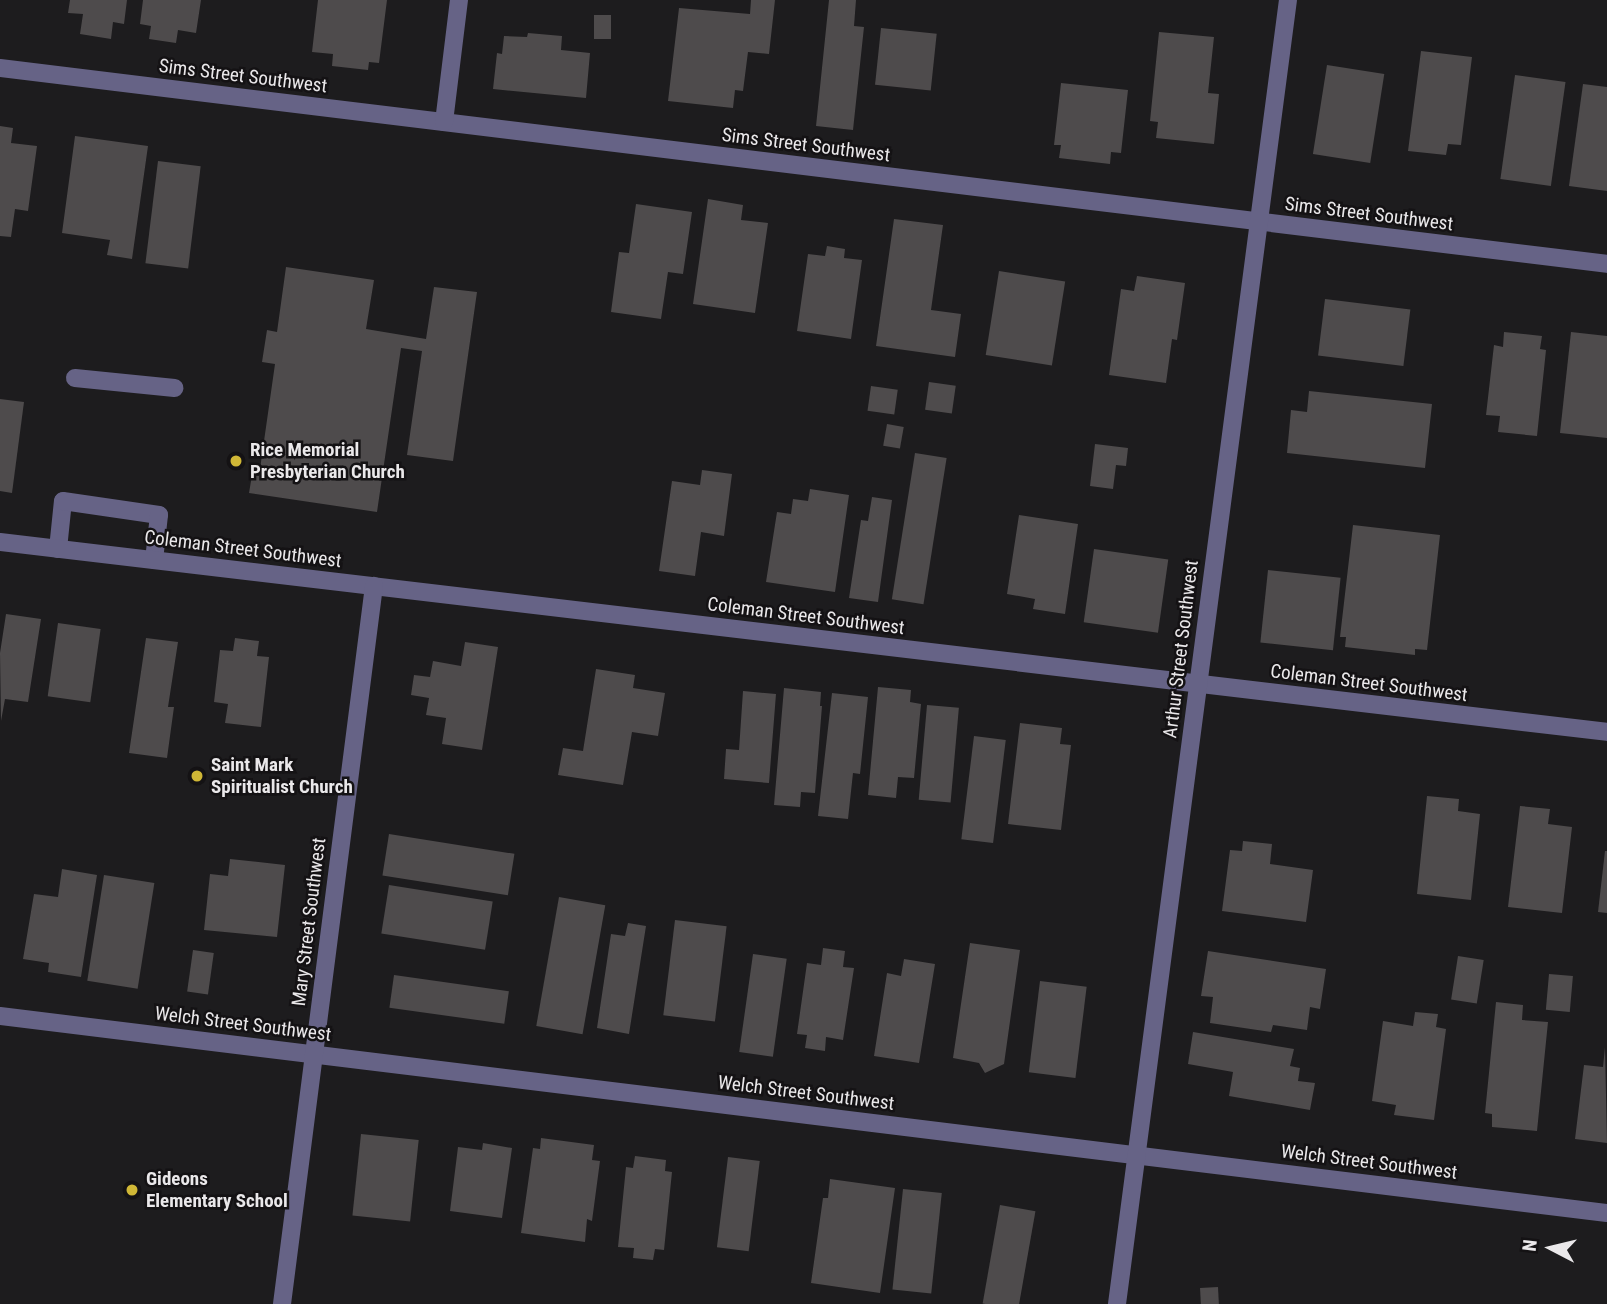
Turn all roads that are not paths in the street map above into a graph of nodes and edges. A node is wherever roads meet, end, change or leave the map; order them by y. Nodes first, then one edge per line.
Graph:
1 (459, 0) edge
2 (1288, 0) edge
3 (0, 68) edge
4 (444, 122) junction
5 (1259, 222) junction
6 (1607, 264) edge
7 (75, 378) dead end
8 (175, 388) dead end
9 (0, 542) edge
10 (58, 549) junction
11 (154, 560) junction
12 (374, 586) junction
13 (1198, 684) junction
14 (1607, 732) edge
15 (0, 1016) edge
16 (314, 1054) junction
17 (1136, 1155) junction
18 (1607, 1213) edge
19 (282, 1304) edge
20 (1117, 1304) edge

1 - 4 street
2 - 5 street, Arthur Street Southwest
3 - 4 street, Sims Street Southwest
4 - 5 street, Sims Street Southwest
5 - 6 street, Sims Street Southwest
5 - 13 street, Arthur Street Southwest
7 - 8 street
9 - 10 street, Coleman Street Southwest
10 - 11 street, Coleman Street Southwest
10 - 11 street
11 - 12 street, Coleman Street Southwest
12 - 13 street, Coleman Street Southwest
12 - 16 street, Mary Street Southwest
13 - 14 street, Coleman Street Southwest
13 - 17 street, Arthur Street Southwest
15 - 16 street, Welch Street Southwest
16 - 17 street, Welch Street Southwest
16 - 19 street, Mary Street Southwest
17 - 18 street, Welch Street Southwest
17 - 20 street, Arthur Street Southwest

